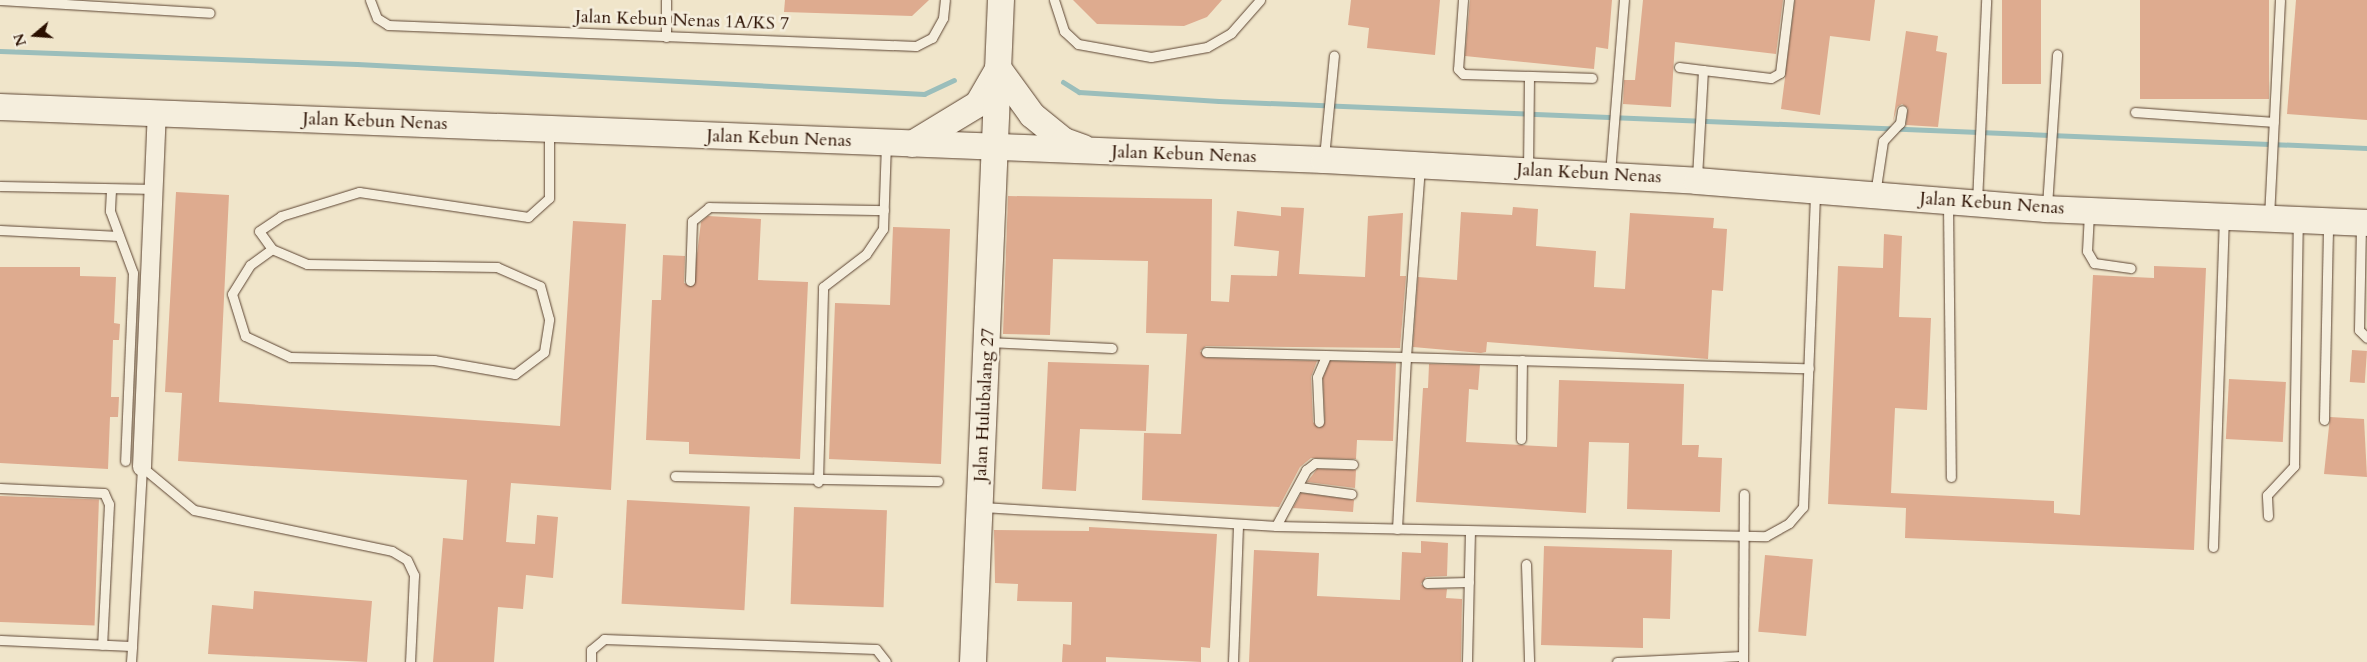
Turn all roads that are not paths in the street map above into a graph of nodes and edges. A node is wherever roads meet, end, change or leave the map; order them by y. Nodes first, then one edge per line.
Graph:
1 (0, 0) edge
2 (370, 0) edge
3 (666, 0) edge
4 (945, 0) edge
5 (1000, 0) edge
6 (1054, 0) edge
7 (1260, 0) edge
8 (1463, 0) edge
9 (1624, 0) edge
10 (1789, 0) edge
11 (1986, 0) edge
12 (2280, 0) edge
13 (210, 13) dead end
14 (666, 37) junction
15 (2057, 54) dead end
16 (1334, 55) dead end
17 (1680, 67) dead end
18 (1703, 70) junction
19 (1529, 76) junction
20 (1592, 78) dead end
21 (998, 79) junction
22 (0, 107) edge
23 (1902, 110) dead end
24 (2135, 112) dead end
25 (157, 113) junction
26 (2274, 122) junction
27 (549, 130) junction
28 (886, 143) junction
29 (912, 144) junction
30 (997, 148) junction
31 (1090, 151) junction
32 (1324, 160) junction
33 (1421, 164) junction
34 (1528, 170) junction
35 (1610, 176) junction
36 (1697, 181) junction
37 (0, 186) edge
38 (156, 189) junction
39 (1815, 189) junction
40 (111, 190) junction
41 (1874, 195) junction
42 (1948, 202) junction
43 (1977, 204) junction
44 (2046, 208) junction
45 (884, 210) junction
46 (2089, 211) junction
47 (2224, 218) junction
48 (2268, 219) junction
49 (2298, 220) junction
50 (2328, 222) junction
51 (2364, 223) edge
52 (0, 230) edge
53 (119, 236) junction
54 (272, 249) junction
55 (2131, 268) dead end
56 (690, 281) dead end
57 (2367, 338) edge
58 (988, 342) junction
59 (1112, 348) dead end
60 (1206, 352) dead end
61 (1406, 357) junction
62 (1325, 358) junction
63 (1522, 360) junction
64 (1809, 368) junction
65 (2324, 420) dead end
66 (1319, 422) dead end
67 (1521, 439) dead end
68 (125, 461) dead end
69 (1353, 464) dead end
70 (142, 467) junction
71 (675, 476) dead end
72 (1951, 477) dead end
73 (938, 481) dead end
74 (818, 482) junction
75 (1300, 487) junction
76 (0, 488) edge
77 (1352, 494) dead end
78 (1744, 494) dead end
79 (980, 507) junction
80 (2268, 516) dead end
81 (1238, 524) junction
82 (1276, 526) junction
83 (1397, 529) junction
84 (1470, 531) junction
85 (1741, 536) junction
86 (2213, 547) dead end
87 (1526, 564) dead end
88 (1469, 582) junction
89 (1427, 583) dead end
90 (0, 640) edge
91 (102, 645) junction
92 (132, 646) junction
93 (1743, 659) edge
94 (131, 662) edge
95 (410, 662) edge
96 (590, 662) edge
97 (886, 662) edge
98 (973, 662) edge
99 (1233, 662) edge
100 (1467, 662) edge
101 (1529, 662) edge
102 (1617, 662) edge

1 - 13 lane
2 - 14 lane, Jalan Kebun Nenas 1A/KS 7
3 - 14 lane
4 - 14 lane, Jalan Kebun Nenas 1A/KS 7
5 - 21 street, Jalan Hulubalang 27
6 - 7 lane
8 - 19 lane
9 - 35 lane
10 - 18 lane
11 - 43 lane
12 - 26 lane
15 - 44 lane
16 - 32 lane
17 - 18 lane
18 - 36 lane
19 - 20 lane
19 - 34 lane
21 - 29 street
21 - 30 street, Jalan Hulubalang 27
21 - 31 street
22 - 25 street, Jalan Kebun Nenas
23 - 41 lane
24 - 26 lane
25 - 27 street, Jalan Kebun Nenas
25 - 38 street
26 - 48 lane
27 - 28 street, Jalan Kebun Nenas
27 - 54 lane
28 - 29 street, Jalan Kebun Nenas
28 - 45 lane
29 - 30 street, Jalan Kebun Nenas
30 - 31 street, Jalan Kebun Nenas
30 - 58 street, Jalan Hulubalang 27
31 - 32 street, Jalan Kebun Nenas
32 - 33 street, Jalan Kebun Nenas
33 - 34 street, Jalan Kebun Nenas
33 - 61 lane
34 - 35 street, Jalan Kebun Nenas
35 - 36 street, Jalan Kebun Nenas
36 - 39 street, Jalan Kebun Nenas
37 - 40 lane
38 - 40 lane
38 - 70 street
39 - 41 street, Jalan Kebun Nenas
39 - 64 lane
40 - 53 lane
41 - 42 street, Jalan Kebun Nenas
42 - 43 street, Jalan Kebun Nenas
42 - 72 lane
43 - 44 street, Jalan Kebun Nenas
44 - 46 street, Jalan Kebun Nenas
45 - 56 lane
45 - 74 lane
46 - 47 street, Jalan Kebun Nenas
46 - 55 lane
47 - 48 street, Jalan Kebun Nenas
47 - 86 lane
48 - 49 street, Jalan Kebun Nenas
49 - 50 street, Jalan Kebun Nenas
49 - 80 lane
50 - 51 street, Jalan Kebun Nenas
50 - 65 lane
51 - 57 lane
52 - 53 lane
53 - 68 lane
54 - 54 lane
58 - 59 lane
58 - 79 street, Jalan Hulubalang 27
60 - 62 lane
61 - 62 lane
61 - 63 lane
61 - 83 lane
62 - 66 lane
63 - 64 lane
63 - 67 lane
64 - 85 lane
69 - 75 lane
70 - 92 lane
70 - 95 lane
71 - 74 lane
73 - 74 lane
75 - 77 lane
75 - 82 lane
76 - 91 lane
78 - 85 lane
79 - 81 lane
79 - 98 street, Jalan Hulubalang 27
81 - 82 lane
81 - 99 lane
82 - 83 lane
83 - 84 lane
84 - 85 lane
84 - 88 lane
85 - 93 lane
87 - 101 lane
88 - 89 lane
88 - 100 lane
90 - 91 lane
91 - 92 lane
92 - 94 lane
93 - 102 lane
96 - 97 lane

